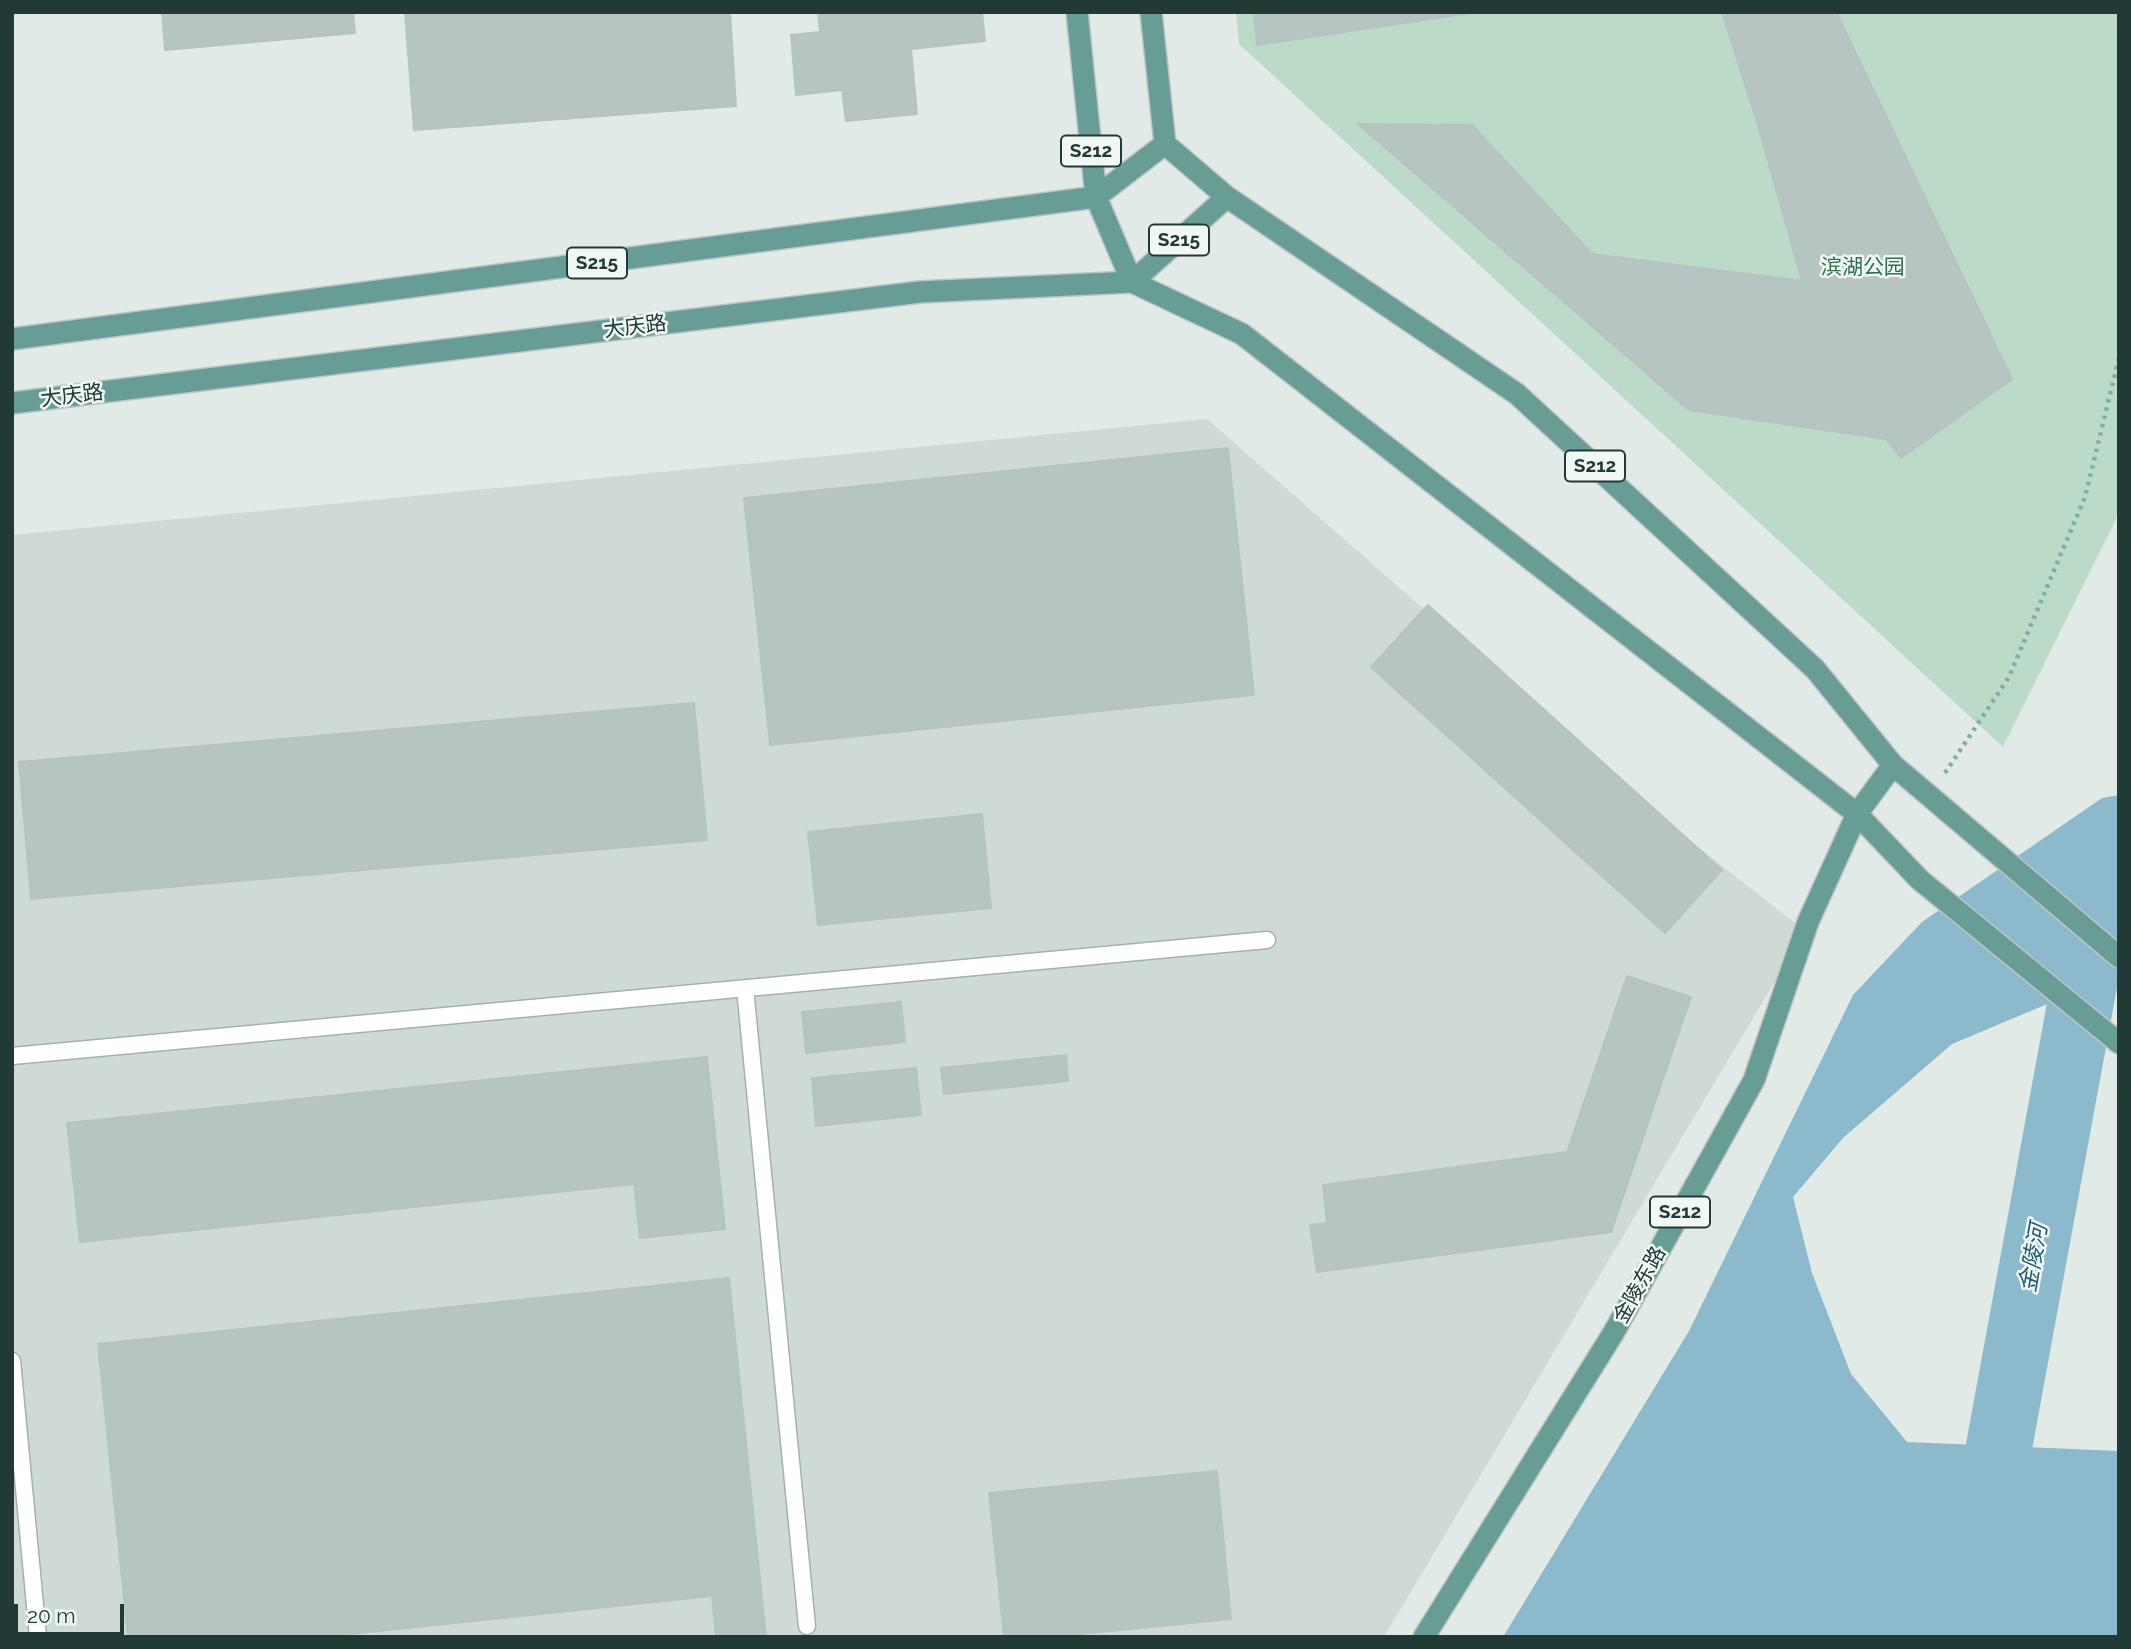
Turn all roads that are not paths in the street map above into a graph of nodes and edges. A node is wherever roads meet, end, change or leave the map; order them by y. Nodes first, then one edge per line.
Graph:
1 (1077, 12) edge
2 (1151, 12) edge
3 (1165, 144) junction
4 (1096, 197) junction
5 (1227, 197) junction
6 (1132, 282) junction
7 (12, 340) edge
8 (12, 403) edge
9 (1893, 765) junction
10 (1857, 814) junction
11 (1267, 940) dead end
12 (2119, 957) edge
13 (745, 988) junction
14 (2119, 1043) edge
15 (12, 1056) edge
16 (12, 1361) edge
17 (807, 1626) dead end
18 (38, 1637) edge
19 (1423, 1637) edge

1 - 4 main road, S212
2 - 3 main road
3 - 4 main road
3 - 5 main road, S212
4 - 6 main road, S212
4 - 7 main road, S215
5 - 6 main road, S215
5 - 9 main road, S212
6 - 8 main road, 大庆路
6 - 10 main road
9 - 10 main road, 金陵东路 / S212
9 - 12 main road, S212
10 - 14 main road
10 - 19 main road, 金陵东路 / S212
11 - 13 lane
13 - 15 lane
13 - 17 lane
16 - 18 lane

